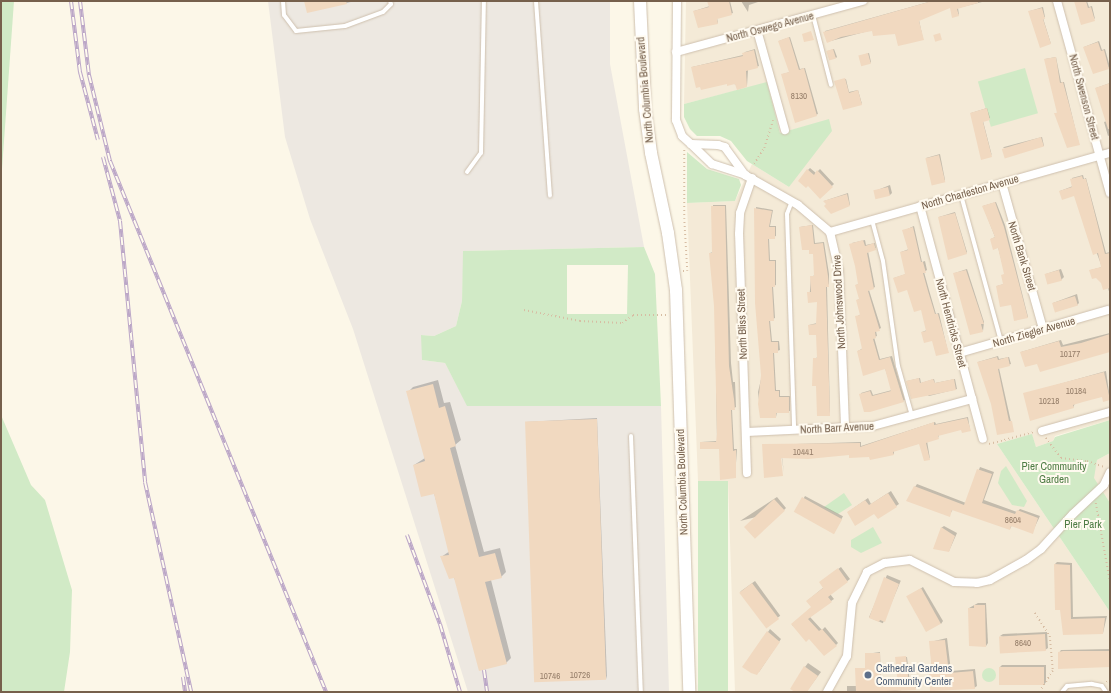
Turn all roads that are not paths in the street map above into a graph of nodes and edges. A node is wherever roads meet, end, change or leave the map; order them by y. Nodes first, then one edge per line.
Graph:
1 (283, 1) edge
2 (390, 1) edge
3 (484, 1) edge
4 (536, 1) edge
5 (640, 1) edge
6 (677, 1) edge
7 (863, 1) edge
8 (1057, 1) edge
9 (848, 3) edge
10 (813, 15) junction
11 (757, 30) junction
12 (676, 52) junction
13 (831, 85) dead end
14 (785, 130) dead end
15 (692, 144) junction
16 (710, 145) junction
17 (1110, 153) edge
18 (1100, 155) junction
19 (733, 157) junction
20 (705, 158) junction
21 (725, 169) junction
22 (467, 172) dead end
23 (749, 176) junction
24 (1002, 183) junction
25 (1110, 193) edge
26 (961, 194) junction
27 (550, 195) dead end
28 (792, 201) junction
29 (920, 206) junction
30 (872, 219) junction
31 (830, 232) junction
32 (1108, 310) dead end
33 (1043, 329) junction
34 (1001, 341) junction
35 (959, 353) junction
36 (972, 399) junction
37 (1110, 412) edge
38 (912, 417) junction
39 (845, 428) junction
40 (794, 430) junction
41 (1042, 431) road end
42 (747, 432) junction
43 (630, 436) dead end
44 (983, 439) road end
45 (1110, 472) edge
46 (747, 473) dead end
47 (641, 692) edge
48 (689, 692) edge
49 (827, 692) edge
50 (1062, 692) edge
51 (1106, 692) edge

1 - 2 lane
3 - 22 lane
4 - 27 lane
5 - 48 main road, North Columbia Boulevard
6 - 12 street
7 - 9 street, North Oswego Avenue
8 - 18 street, North Swenson Street
9 - 10 street, North Oswego Avenue
10 - 11 street, North Oswego Avenue
10 - 13 lane
11 - 12 street, North Oswego Avenue
11 - 14 street
12 - 15 street
15 - 16 street
15 - 20 street
16 - 19 street
16 - 20 street
17 - 18 street, North Charleston Avenue
18 - 24 street, North Charleston Avenue
18 - 25 street, North Swenson Street
19 - 21 street
19 - 23 street
20 - 21 street
21 - 23 street
23 - 28 street
23 - 42 street, North Bliss Street
24 - 26 street, North Charleston Avenue
24 - 33 street, North Bank Street
26 - 29 street, North Charleston Avenue
26 - 34 lane
28 - 31 street
28 - 40 lane
29 - 30 street, North Charleston Avenue
29 - 35 street, North Hendricks Street
30 - 31 street, North Charleston Avenue
30 - 38 lane
31 - 39 street, North Johnswood Drive
32 - 33 street, North Ziegler Avenue
33 - 34 street, North Ziegler Avenue
34 - 35 street, North Ziegler Avenue
35 - 36 street, North Hendricks Street
36 - 38 street, North Barr Avenue
36 - 44 street, North Hendricks Street
37 - 41 street
38 - 39 street, North Barr Avenue
39 - 40 street, North Barr Avenue
40 - 42 street, North Barr Avenue
42 - 46 street, North Bliss Street
43 - 47 lane
45 - 49 street
50 - 51 lane

